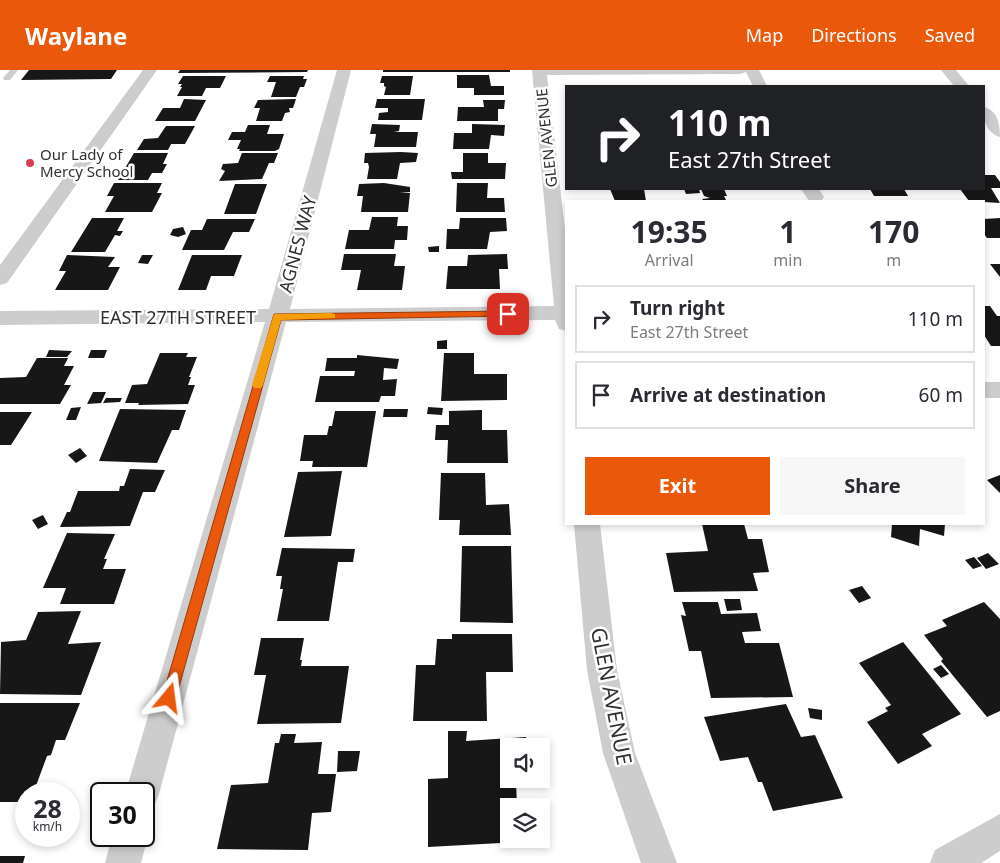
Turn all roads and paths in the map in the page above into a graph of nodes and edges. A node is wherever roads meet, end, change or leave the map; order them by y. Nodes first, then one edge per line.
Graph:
1 (14, 70) edge
2 (150, 70) edge
3 (344, 70) edge
4 (539, 70) edge
5 (740, 70) edge
6 (752, 70) edge
7 (948, 70) edge
8 (7, 78) dead end
9 (760, 85) edge
10 (961, 85) edge
11 (985, 113) edge
12 (1000, 132) edge
13 (0, 280) edge
14 (565, 310) edge
15 (277, 317) junction
16 (0, 318) edge
17 (565, 319) edge
18 (985, 390) edge
19 (1000, 390) edge
20 (587, 525) edge
21 (145, 782) edge
22 (1000, 830) edge
23 (127, 847) edge
24 (123, 863) edge
25 (659, 863) edge
26 (948, 863) edge

1 - 8 lane
2 - 13 street
3 - 15 street, AGNES WAY
4 - 5 street
4 - 14 street, GLEN AVENUE
6 - 9 street
7 - 10 street
11 - 12 street
15 - 16 street, EAST 27TH STREET
15 - 17 street, EAST 27TH STREET
15 - 21 street, AGNES WAY
18 - 19 street
20 - 25 street, GLEN AVENUE
22 - 26 street
23 - 24 street

